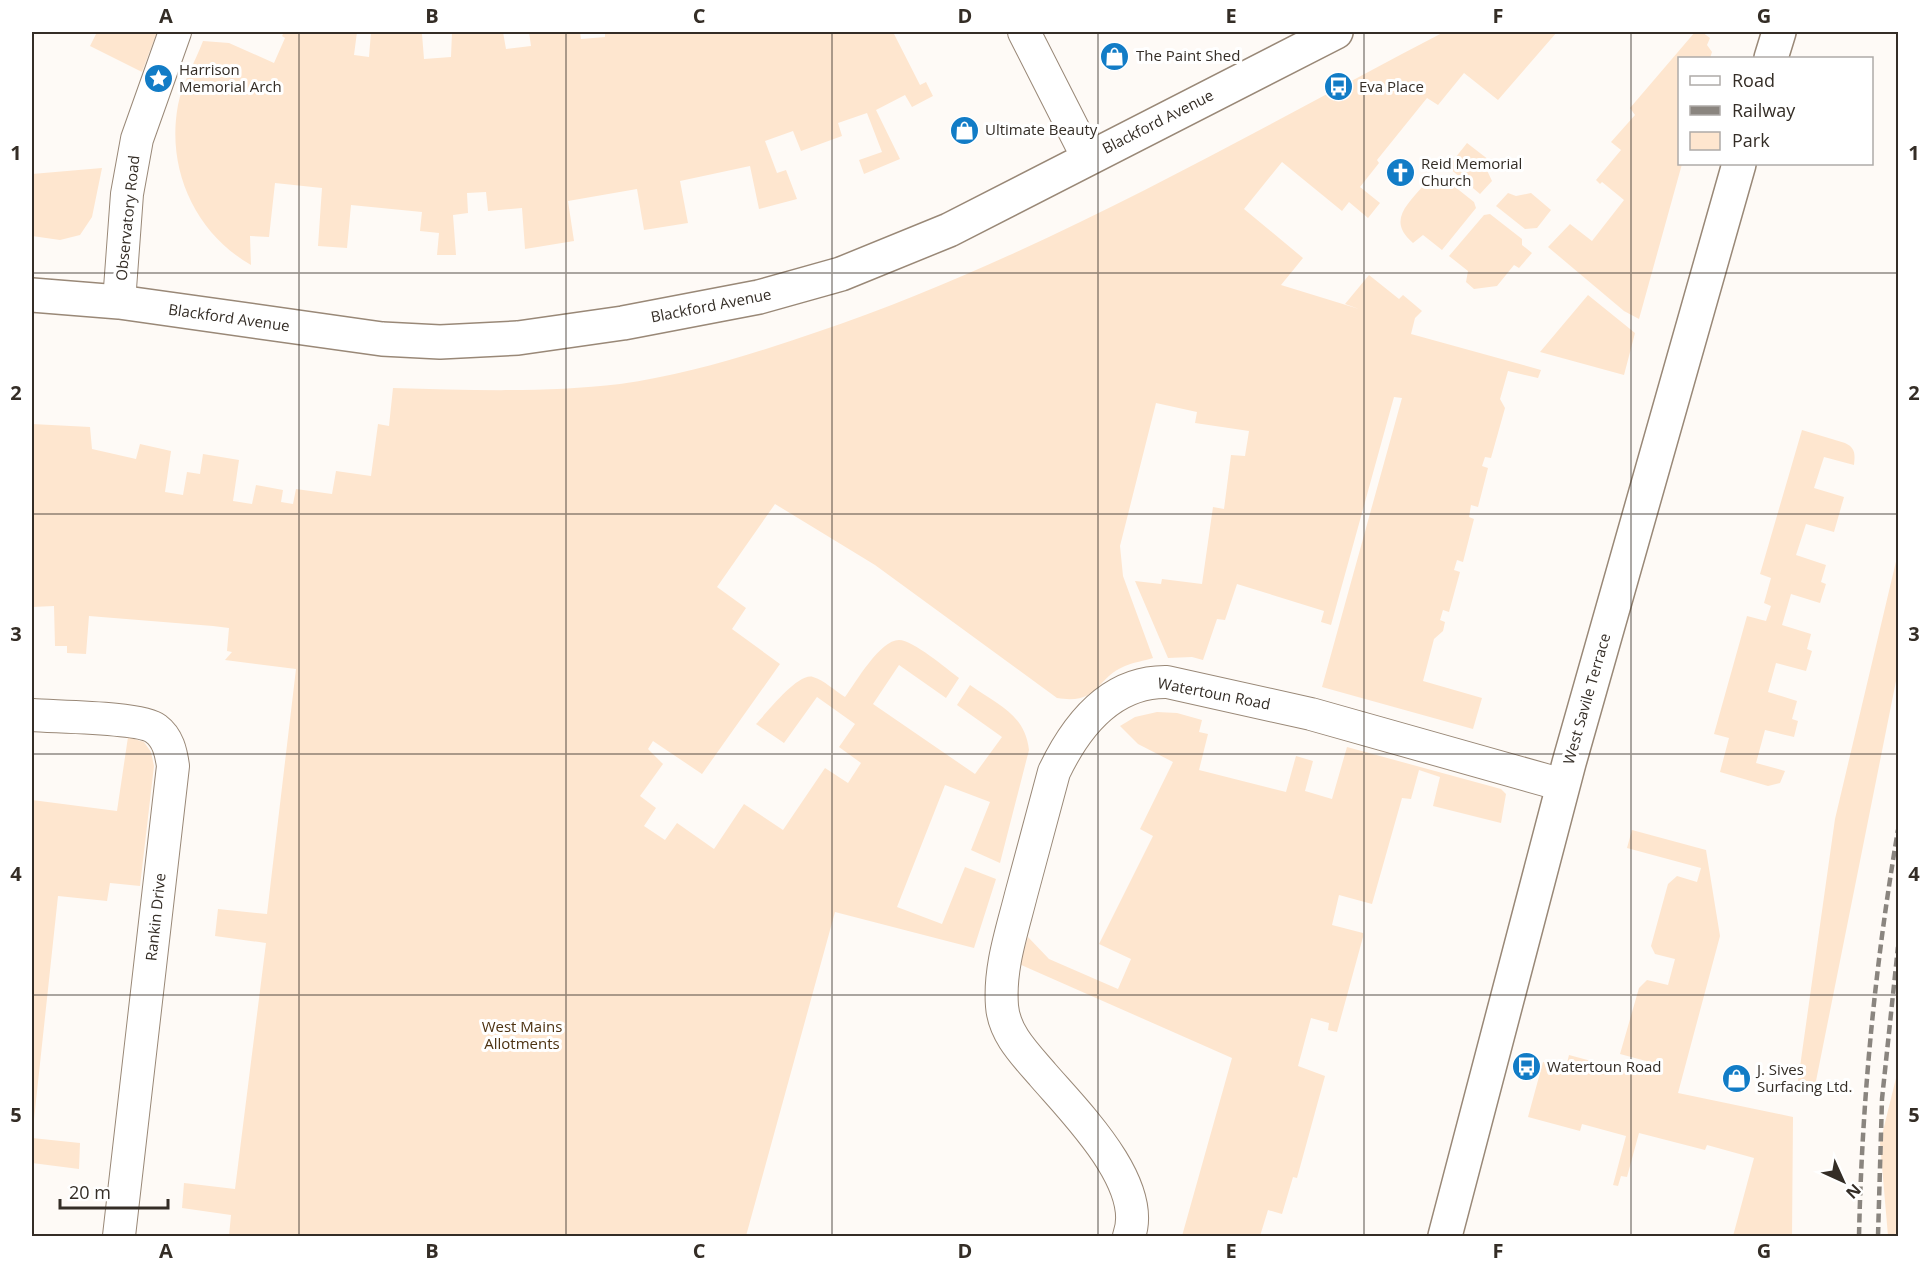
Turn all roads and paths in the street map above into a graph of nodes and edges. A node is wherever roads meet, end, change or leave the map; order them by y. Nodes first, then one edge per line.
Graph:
1 (175, 32) edge
2 (1024, 32) edge
3 (1336, 32) edge
4 (1779, 32) edge
5 (1771, 57) edge
6 (1088, 158) junction
7 (1739, 165) edge
8 (32, 295) edge
9 (119, 302) junction
10 (32, 715) edge
11 (1563, 785) junction
12 (119, 1236) edge
13 (1129, 1236) edge
14 (1445, 1236) edge

1 - 9 street, Observatory Road
2 - 6 street
3 - 6 street, Blackford Avenue
4 - 5 street
6 - 9 street, Blackford Avenue
7 - 11 street, West Savile Terrace
8 - 9 street, Blackford Avenue
10 - 12 street, Rankin Drive
11 - 13 street, Watertoun Road
11 - 14 street, West Savile Terrace

